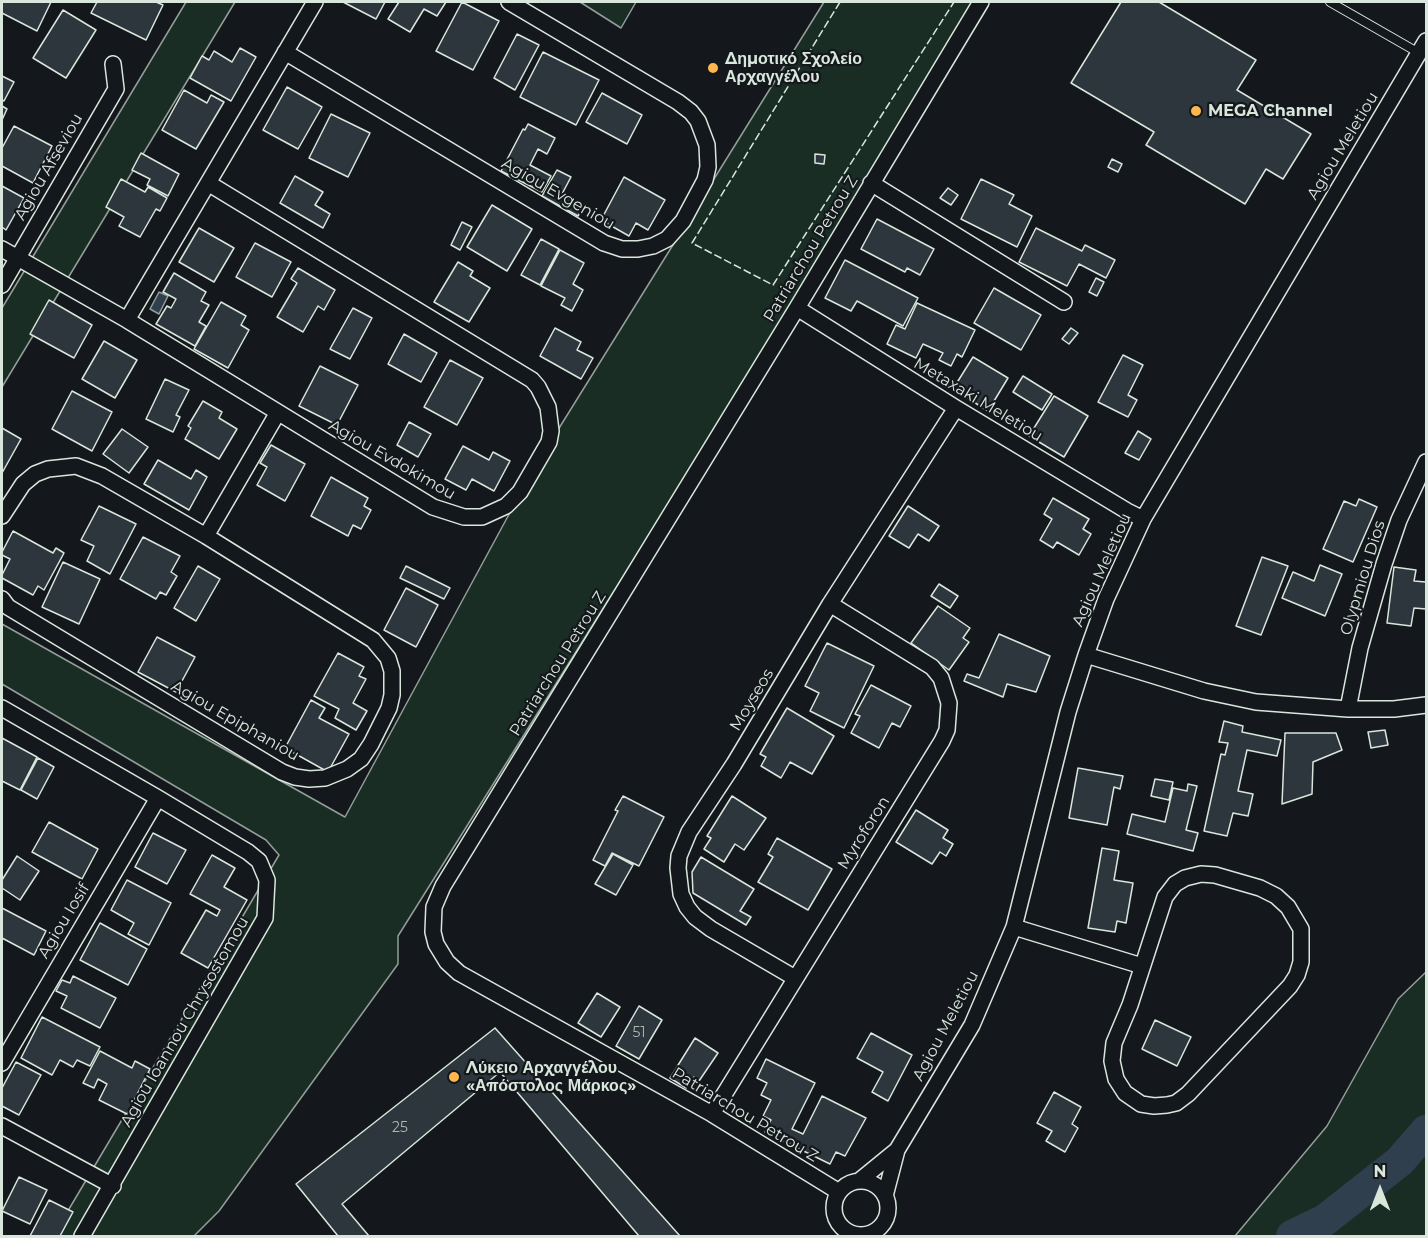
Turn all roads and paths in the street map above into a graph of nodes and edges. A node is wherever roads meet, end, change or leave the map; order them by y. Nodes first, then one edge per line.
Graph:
1 (315, 2) edge
2 (509, 2) edge
3 (981, 2) edge
4 (1330, 2) edge
5 (1423, 47) edge
6 (285, 52) junction
7 (113, 64) dead end
8 (208, 183) junction
9 (871, 183) junction
10 (2, 249) edge
11 (17, 258) junction
12 (2, 285) edge
13 (1064, 302) dead end
14 (797, 308) junction
15 (127, 320) junction
16 (956, 408) junction
17 (277, 414) junction
18 (1425, 467) edge
19 (2, 516) edge
20 (1143, 519) junction
21 (206, 536) junction
22 (2, 599) edge
23 (830, 604) junction
24 (1086, 655) junction
25 (1426, 705) edge
26 (2, 708) edge
27 (1348, 709) junction
28 (158, 798) junction
29 (1014, 927) junction
30 (1142, 966) junction
31 (795, 978) junction
32 (2, 1063) edge
33 (712, 1114) junction
34 (2, 1126) edge
35 (897, 1150) junction
36 (860, 1181) junction
37 (112, 1186) junction
38 (839, 1192) junction
39 (885, 1196) junction
40 (845, 1233) edge
41 (82, 1236) edge

1 - 6 street
2 - 6 street, Agiou Evgeniou
3 - 9 street, Patriarchou Petrou Z
4 - 5 lane
5 - 20 street, Agiou Meletiou
6 - 8 street
7 - 11 street, Agiou Afseviou
8 - 15 street
8 - 17 street, Agiou Evdokimou
9 - 13 street
9 - 14 street, Patriarchou Petrou Z
10 - 11 street, Agiou Evdokimou
11 - 12 street, Agiou Afseviou
11 - 15 street, Agiou Evdokimou
14 - 16 street, Metaxaki Meletiou
14 - 33 street, Patriarchou Petrou Z
15 - 17 street, Agiou Evdokimou
16 - 20 street, Metaxaki Meletiou
16 - 23 street, Moyseos
17 - 21 street
18 - 27 street, Olypmiou Dios
19 - 21 street, Agiou Epiphaniou
20 - 24 street, Agiou Meletiou
21 - 22 street, Agiou Epiphaniou
23 - 31 street, Moyseos
23 - 31 street, Myroforon
24 - 27 street
24 - 29 street, Agiou Meletiou
25 - 27 street
26 - 28 street, Agiou Ioannou Chrysostomou
28 - 32 street, Agiou Iosif
28 - 37 street, Agiou Ioannou Chrysostomou
29 - 30 street
29 - 35 street, Agiou Meletiou
30 - 30 street
31 - 33 street, Myroforon
33 - 38 street, Patriarchou Petrou Z
34 - 37 street
35 - 36 street, Agiou Meletiou
35 - 39 street, Agiou Meletiou
36 - 38 street
36 - 39 street
37 - 41 street, Agiou Ioannou Chrysostomou
38 - 40 street
39 - 40 street

